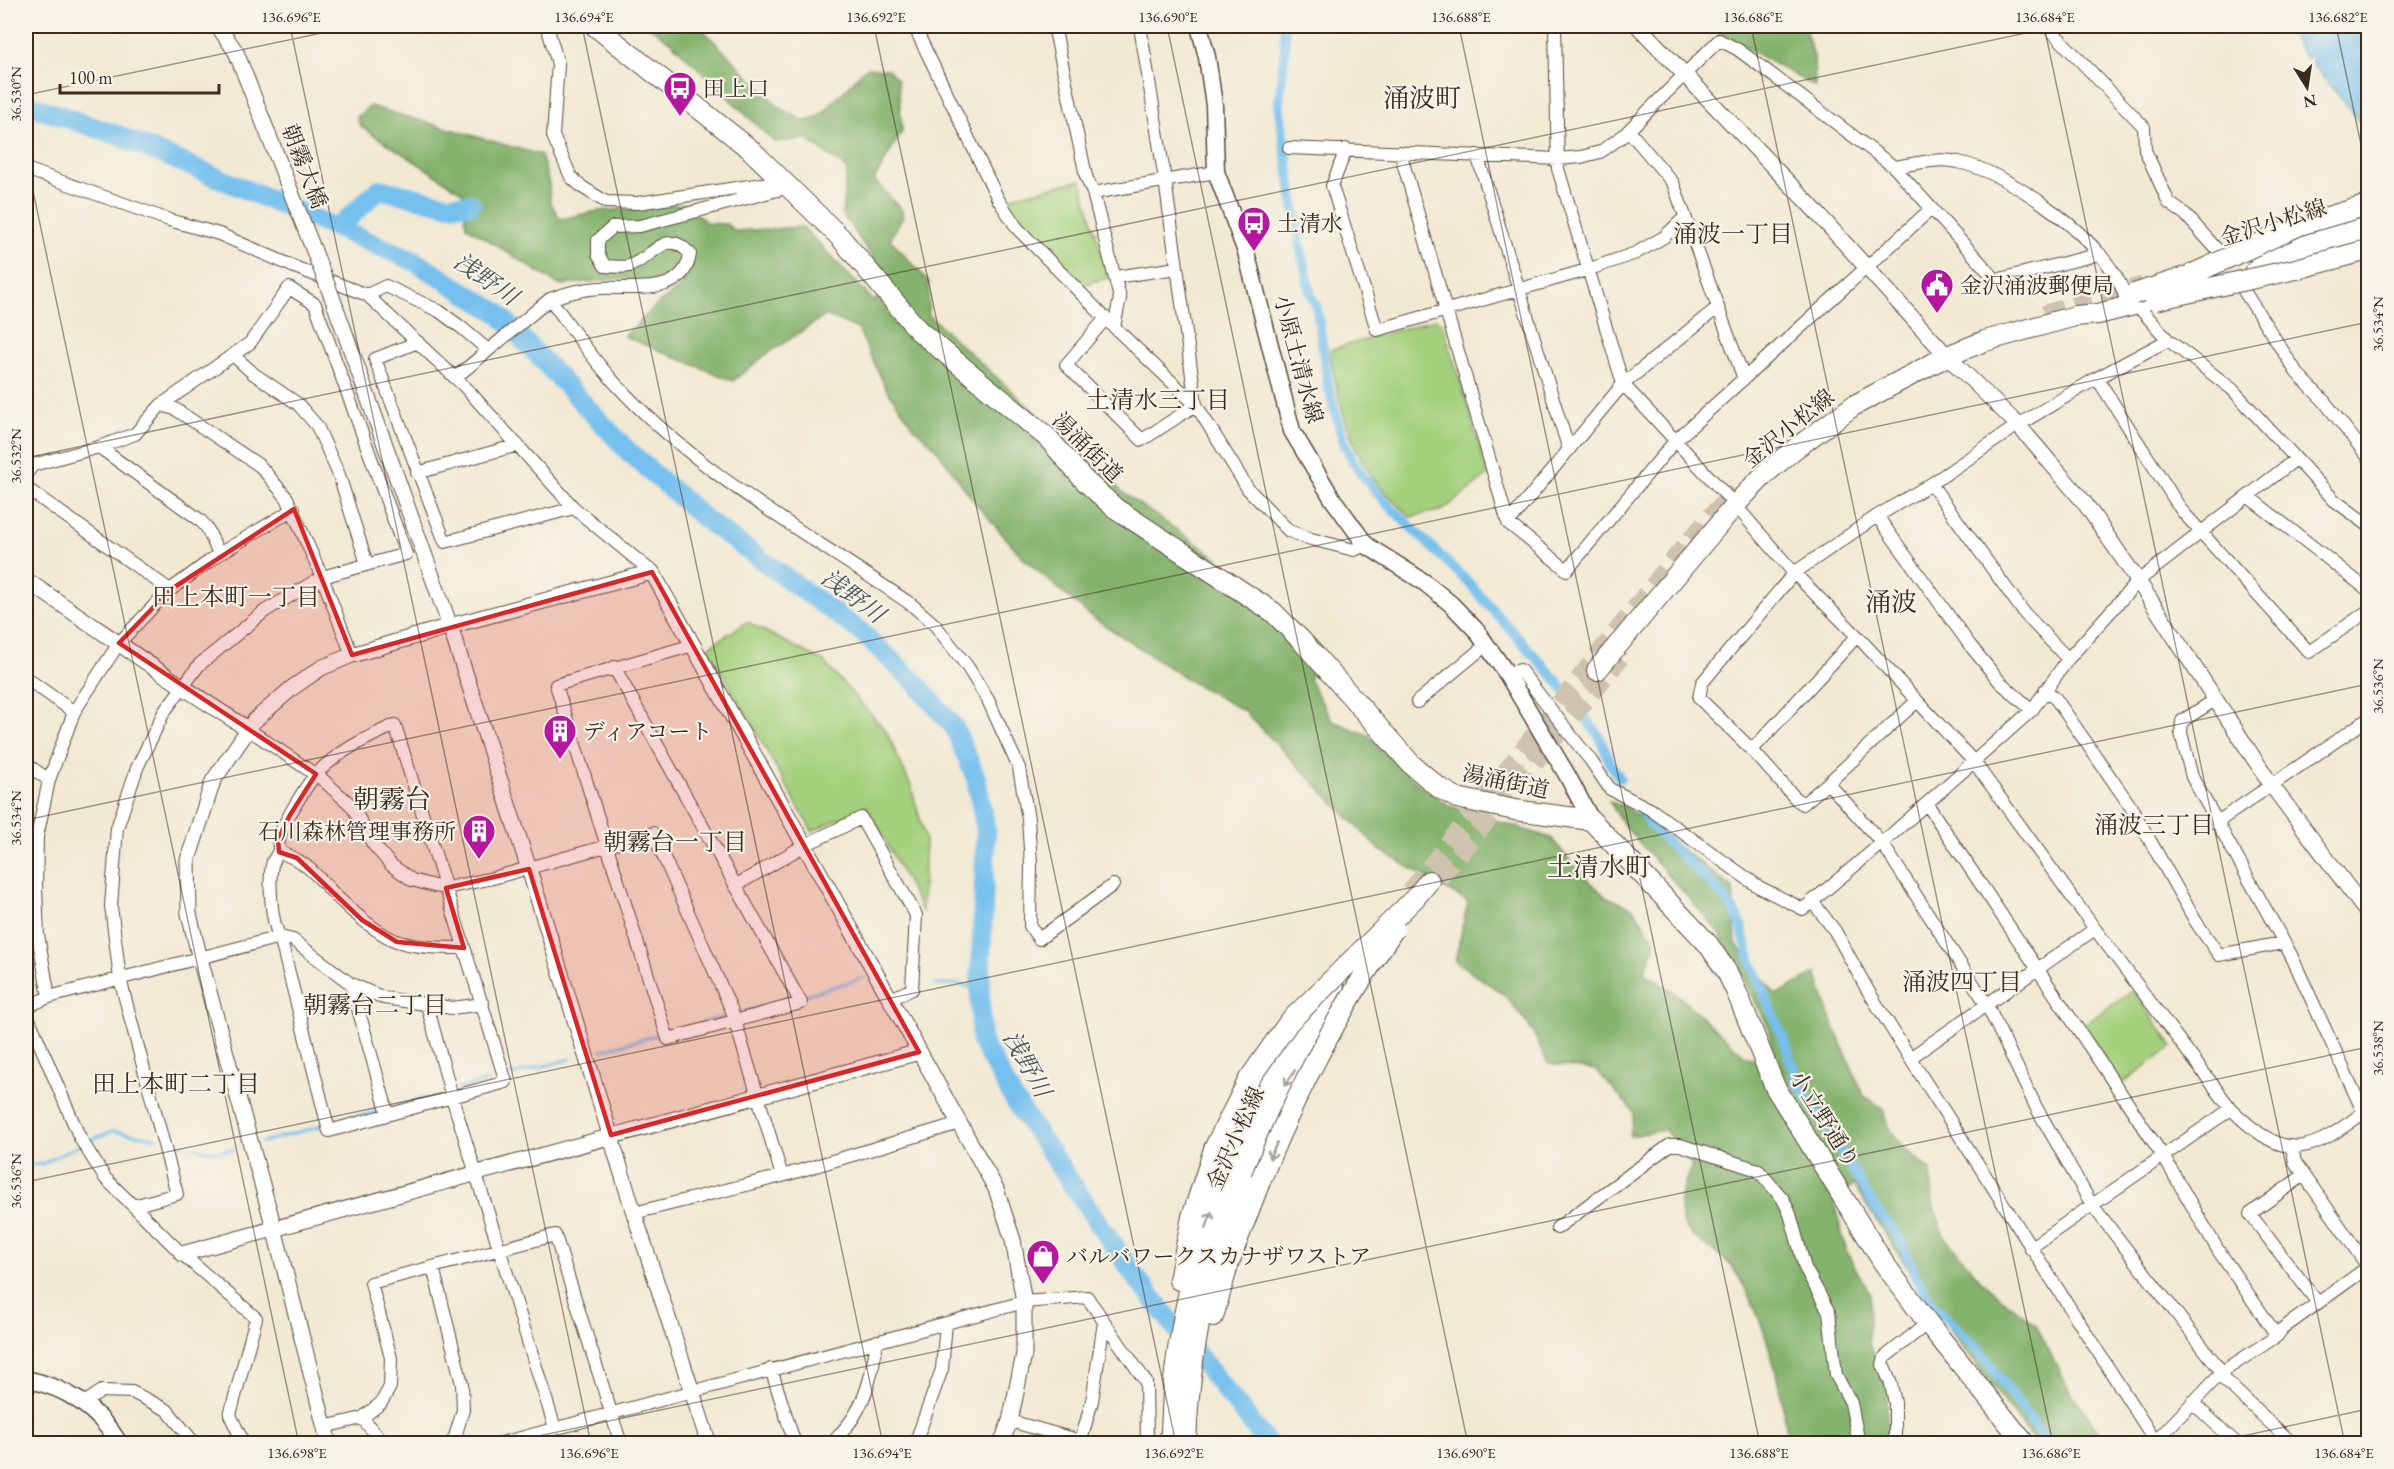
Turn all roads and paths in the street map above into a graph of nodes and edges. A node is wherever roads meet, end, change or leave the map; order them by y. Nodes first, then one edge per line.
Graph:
1 (218, 26) edge
2 (547, 26) edge
3 (595, 26) edge
4 (914, 26) edge
5 (1054, 26) edge
6 (1140, 26) edge
7 (1199, 26) edge
8 (1555, 26) edge
9 (1638, 26) edge
10 (2047, 26) edge
11 (1684, 75) junction
12 (1629, 131) junction
13 (1289, 148) dead end
14 (1346, 149) junction
15 (1400, 152) junction
16 (1477, 155) junction
17 (1558, 159) junction
18 (1894, 167) junction
19 (26, 169) edge
20 (1216, 172) junction
21 (1165, 180) junction
22 (786, 184) junction
23 (1094, 193) junction
24 (2368, 205) edge
25 (1931, 209) junction
26 (1685, 217) junction
27 (2368, 218) edge
28 (2360, 237) edge
29 (2100, 254) junction
30 (2221, 254) dead end
31 (1177, 268) junction
32 (1867, 269) junction
33 (1587, 270) junction
34 (1115, 277) junction
35 (2194, 280) dead end
36 (1518, 290) junction
37 (2244, 291) dead end
38 (367, 295) junction
39 (2135, 300) junction
40 (545, 302) junction
41 (1717, 308) junction
42 (1446, 311) junction
43 (1110, 322) junction
44 (2168, 340) junction
45 (418, 342) junction
46 (490, 349) junction
47 (232, 354) junction
48 (1947, 356) junction
49 (455, 378) junction
50 (2097, 378) junction
51 (1744, 379) junction
52 (1623, 384) junction
53 (161, 405) junction
54 (1196, 405) junction
55 (2018, 425) junction
56 (1675, 441) junction
57 (518, 445) junction
58 (99, 447) junction
59 (1569, 450) junction
60 (2368, 458) edge
61 (2296, 459) junction
62 (417, 472) junction
63 (26, 474) edge
64 (1931, 484) junction
65 (26, 488) edge
66 (2248, 497) junction
67 (1735, 505) junction
68 (574, 508) junction
69 (294, 509) junction
70 (1877, 516) junction
71 (1508, 523) junction
72 (2368, 525) edge
73 (2200, 532) junction
74 (1366, 545) junction
75 (219, 554) junction
76 (367, 564) junction
77 (652, 572) junction
78 (1794, 573) junction
79 (322, 577) junction
80 (26, 580) edge
81 (2139, 581) junction
82 (170, 590) junction
83 (2368, 590) edge
84 (2368, 610) edge
85 (450, 626) junction
86 (1857, 636) junction
87 (119, 643) junction
88 (693, 645) junction
89 (1486, 645) junction
90 (352, 655) junction
91 (2068, 659) junction
92 (614, 667) junction
93 (1597, 670) dead end
94 (1507, 674) junction
95 (26, 678) edge
96 (182, 688) junction
97 (2045, 690) junction
98 (2215, 700) junction
99 (1917, 701) junction
100 (1417, 702) dead end
101 (2032, 711) junction
102 (74, 712) junction
103 (2368, 719) edge
104 (248, 729) junction
105 (1752, 750) junction
106 (1974, 762) junction
107 (26, 764) edge
108 (316, 774) junction
109 (50, 780) junction
110 (1828, 783) junction
111 (2272, 786) junction
112 (1927, 804) junction
113 (1591, 820) junction
114 (2216, 823) junction
115 (31, 838) edge
116 (1882, 843) junction
117 (805, 845) junction
118 (607, 847) junction
119 (279, 852) junction
120 (529, 869) junction
121 (1429, 881) tunnel mouth
122 (1113, 885) dead end
123 (735, 886) junction
124 (447, 888) junction
125 (1414, 899) junction
126 (1812, 900) junction
127 (2368, 914) edge
128 (2095, 928) junction
129 (280, 937) junction
130 (2283, 943) junction
131 (464, 948) junction
132 (200, 959) junction
133 (2038, 970) junction
134 (120, 979) junction
135 (351, 984) junction
136 (49, 997) junction
137 (891, 999) junction
138 (483, 1004) junction
139 (427, 1005) junction
140 (1987, 1005) junction
141 (26, 1007) edge
142 (26, 1012) edge
143 (735, 1021) junction
144 (919, 1052) junction
145 (1910, 1058) junction
146 (759, 1096) junction
147 (452, 1097) junction
148 (2231, 1109) junction
149 (388, 1114) junction
150 (2367, 1114) edge
151 (960, 1123) junction
152 (611, 1135) junction
153 (2292, 1146) junction
154 (2163, 1156) junction
155 (476, 1172) junction
156 (2304, 1175) junction
157 (782, 1176) junction
158 (2092, 1205) junction
159 (133, 1206) junction
160 (634, 1213) junction
161 (274, 1228) junction
162 (1557, 1228) dead end
163 (2030, 1248) junction
164 (499, 1249) junction
165 (182, 1254) junction
166 (433, 1267) junction
167 (2368, 1267) edge
168 (1187, 1269) junction
169 (1211, 1299) junction
170 (1024, 1302) junction
171 (2318, 1304) junction
172 (1104, 1322) junction
173 (946, 1323) junction
174 (1928, 1323) junction
175 (2277, 1336) junction
176 (877, 1341) junction
177 (771, 1369) junction
178 (2220, 1374) junction
179 (1170, 1375) junction
180 (26, 1379) edge
181 (693, 1392) junction
182 (2192, 1402) junction
183 (84, 1403) junction
184 (1191, 1404) junction
185 (611, 1414) junction
186 (362, 1418) junction
187 (1010, 1421) junction
188 (324, 1427) junction
189 (555, 1428) junction
190 (453, 1440) edge
191 (1081, 1442) edge
192 (120, 1443) edge
193 (195, 1443) edge
194 (243, 1443) edge
195 (329, 1443) edge
196 (384, 1443) edge
197 (467, 1443) edge
198 (498, 1443) edge
199 (621, 1443) edge
200 (709, 1443) edge
201 (795, 1443) edge
202 (832, 1443) edge
203 (916, 1443) edge
204 (1001, 1443) edge
205 (1147, 1443) edge
206 (1163, 1443) edge
207 (1170, 1443) edge
208 (1186, 1443) edge
209 (1193, 1443) edge
210 (1859, 1443) edge
211 (1895, 1443) edge
212 (2025, 1443) edge
213 (2156, 1443) edge
214 (2237, 1443) edge
215 (2293, 1443) edge

1 - 85 street, 朝霧大橋, bridge
2 - 22 street
3 - 22 main road, 湯涌街道
4 - 43 street
5 - 23 street
6 - 21 street
7 - 20 main road, 小原土清水線
8 - 17 street
9 - 11 street
10 - 30 street
11 - 12 street
11 - 18 street
11 - 32 street
12 - 17 street
12 - 26 street
13 - 14 street
14 - 15 street
14 - 42 street
15 - 16 street
15 - 42 street
16 - 17 street
16 - 36 street
17 - 33 street
18 - 25 street
18 - 29 street
19 - 38 street
20 - 21 street
20 - 74 main road, 小原土清水線
21 - 23 street
21 - 31 street
22 - 40 street
22 - 113 main road, 湯涌街道
23 - 34 street
24 - 39 main road, bridge
25 - 29 street
25 - 32 street
26 - 33 street
26 - 41 street
27 - 28 main road, 金沢小松線
28 - 35 main road, 金沢小松線
28 - 39 main road, bridge
29 - 39 street
31 - 34 street
31 - 54 street
32 - 48 street
32 - 51 street
33 - 36 street
33 - 52 street
34 - 43 street
36 - 42 street
36 - 59 street
37 - 60 street
38 - 45 street
38 - 46 street
39 - 44 street
39 - 48 main road, 金沢小松線
40 - 46 street
40 - 122 street
41 - 51 street
41 - 52 street
42 - 71 street
43 - 54 street
43 - 54 street
44 - 50 street
44 - 61 street
45 - 49 street
45 - 62 street
46 - 49 street
47 - 53 street
47 - 76 street
47 - 76 street
48 - 55 street
48 - 67 main road, 金沢小松線
49 - 57 street
50 - 55 street
50 - 73 street
51 - 56 street
52 - 56 street
52 - 59 street
53 - 58 street
53 - 69 street
54 - 74 street
55 - 64 street
55 - 81 street
56 - 67 street
56 - 71 street
57 - 62 street
57 - 68 street
58 - 63 street
58 - 75 street
59 - 71 street
61 - 66 street
61 - 72 street
62 - 68 street
64 - 70 street
64 - 91 street
65 - 82 street
66 - 73 street
66 - 83 street
67 - 78 street
67 - 93 main road, 金沢小松線
68 - 77 street
69 - 75 street
69 - 79 street
70 - 78 street
70 - 101 street
73 - 81 street
73 - 84 street
74 - 89 main road, 小原土清水線
75 - 82 street
76 - 79 street
77 - 85 street
77 - 88 street
78 - 86 street
78 - 105 street
79 - 90 street
79 - 96 street
80 - 87 street
81 - 91 street
81 - 98 street
82 - 87 street
85 - 90 street
85 - 120 street, 朝霧大橋
86 - 99 street
86 - 105 street
87 - 96 street
87 - 102 street
88 - 92 street
88 - 117 street
89 - 94 main road, 小原土清水線
89 - 100 street
90 - 104 street
91 - 97 street
92 - 118 street
92 - 123 street
94 - 113 main road, 小原土清水線
94 - 126 street
95 - 102 street
96 - 104 street
96 - 134 street
97 - 101 street
97 - 130 street
98 - 111 street
98 - 114 street
99 - 106 street
99 - 110 street
101 - 106 street
102 - 109 street
103 - 111 street
104 - 108 street
104 - 132 street
105 - 110 street
106 - 112 street
106 - 128 street
107 - 109 street
108 - 119 street
108 - 124 street
108 - 124 street
109 - 115 street
110 - 116 street
111 - 114 street
111 - 127 street
112 - 116 street
112 - 133 street
113 - 174 main road, 小立野通り
114 - 130 street
115 - 136 street
116 - 126 street
116 - 140 street
117 - 123 street
117 - 137 street
117 - 137 street
118 - 120 street
118 - 143 street
118 - 143 street
119 - 129 street
119 - 131 street
120 - 124 street
120 - 152 street, 朝霧大橋
121 - 125 main road
123 - 143 street
124 - 131 street
125 - 168 main road, bridge
125 -> 169 main road, bridge
126 - 145 street
128 - 133 street
128 - 148 street
129 - 132 street
129 - 135 street
129 - 149 street
130 - 150 street
131 - 138 street
132 - 134 street
132 - 161 street
133 - 140 street
133 - 154 street
134 - 136 street
134 - 159 street
135 - 139 street
135 - 149 street
136 - 141 street
137 - 144 street
138 - 139 street
138 - 147 street
139 - 147 street
140 - 145 street
140 - 158 street
142 - 159 street
143 - 146 street
144 - 146 street
144 - 151 street
145 - 163 street
146 - 152 street
146 - 157 street
147 - 149 street
147 - 155 street
148 - 153 street
148 - 154 street
150 - 153 street
151 - 157 street
151 - 170 street
152 - 155 street
152 - 160 street, 朝霧大橋
153 - 156 street
154 - 158 street
154 - 175 street
155 - 161 street
155 - 164 street
156 - 167 street
156 - 171 street
157 - 160 street
158 - 163 street
158 - 178 street
159 - 165 street
160 - 181 street, 朝霧大橋
161 - 165 street
161 - 188 street
162 - 210 street
163 - 213 street
164 - 166 street
164 - 185 street
164 - 189 street
165 - 194 street
166 - 186 street
166 - 190 street
167 - 171 street
168 -> 169 main road, 金沢小松線
168 - 179 main road
169 - 184 main road, 金沢小松線
170 - 172 street
170 - 173 street
170 - 187 street
171 - 175 street
172 - 191 street
172 - 205 street
173 - 176 street
173 - 203 street
174 - 211 street
174 - 212 main road, 小立野通り
175 - 178 street
176 - 177 street
176 - 202 street
177 - 181 street
177 - 201 street
178 - 182 street
178 - 215 street
179 - 206 main road
179 - 207 main road
180 - 183 main road
181 - 185 street
181 - 200 street, 朝霧大橋
182 - 213 street
182 - 214 street
183 - 192 main road
183 - 193 street
184 - 208 main road
184 - 209 main road
185 - 189 street
185 - 199 street
186 - 188 street
186 - 196 street
187 - 191 street
187 - 204 street
188 - 195 street
189 - 198 street
190 - 197 street

